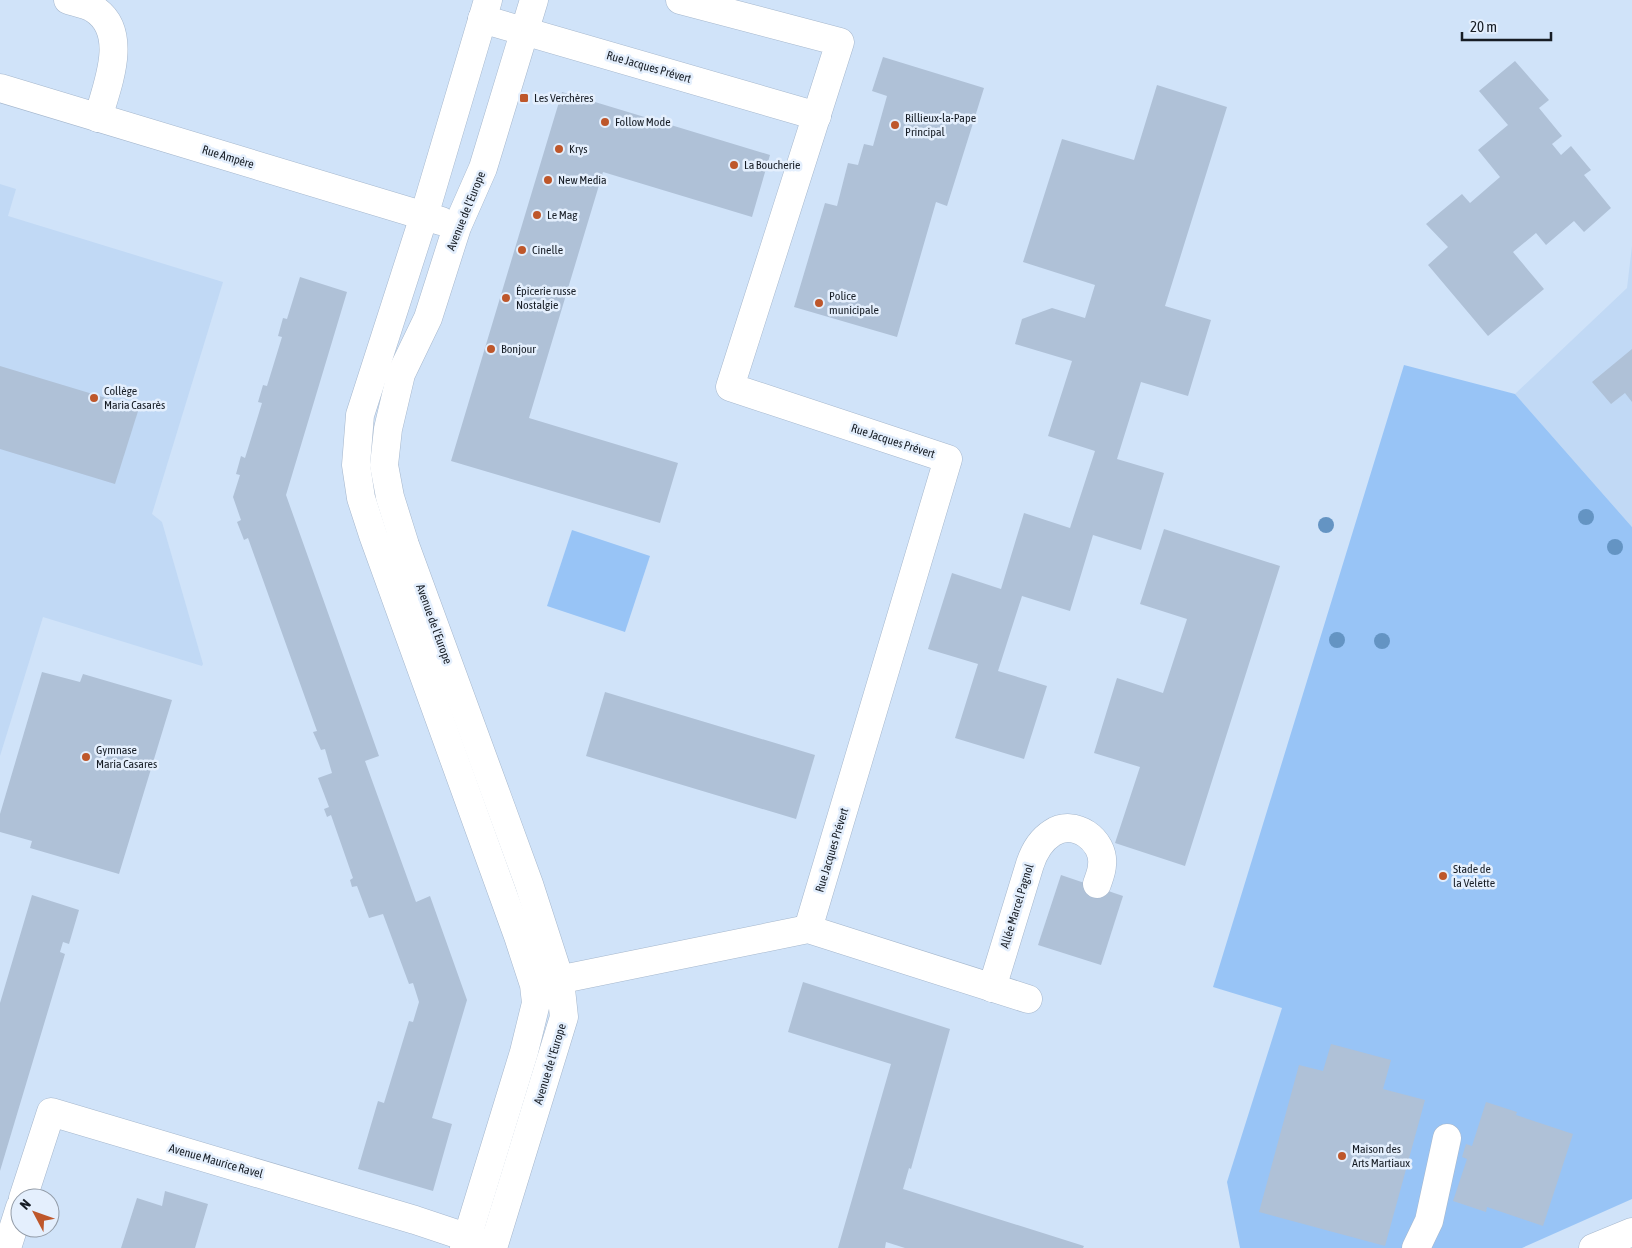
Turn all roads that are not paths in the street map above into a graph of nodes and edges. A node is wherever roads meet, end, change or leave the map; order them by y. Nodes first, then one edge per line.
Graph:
1 (68, 0) edge
2 (534, 0) edge
3 (680, 0) edge
4 (485, 9) edge
5 (524, 31) junction
6 (0, 88) edge
7 (817, 116) junction
8 (98, 118) junction
9 (424, 216) junction
10 (457, 227) junction
11 (1097, 884) dead end
12 (808, 928) junction
13 (560, 980) junction
14 (534, 985) junction
15 (992, 988) junction
16 (1028, 999) dead end
17 (1447, 1138) dead end
18 (26, 1188) edge
19 (1632, 1232) edge
20 (466, 1243) edge
21 (496, 1247) edge
22 (1416, 1248) edge
23 (1594, 1248) edge

1 - 8 street
2 - 5 street, Avenue de l'Europe
3 - 7 street, Rue Jacques Prévert
4 - 5 street, Rue Jacques Prévert
4 - 9 street
5 - 7 street, Rue Jacques Prévert
5 - 10 street, Avenue de l'Europe
6 - 8 street, Rue Ampère
7 - 12 street, Rue Jacques Prévert
8 - 9 street, Rue Ampère
9 - 10 street, Rue Ampère
9 - 14 street
10 - 13 street, Avenue de l'Europe
11 - 15 street, Allée Marcel Pagnol
12 - 13 street
12 - 15 street
13 - 14 street
13 - 21 street, Avenue de l'Europe
14 - 20 street
15 - 16 street
17 - 22 street
18 - 20 street, Avenue Maurice Ravel
19 - 23 street
20 - 21 street

